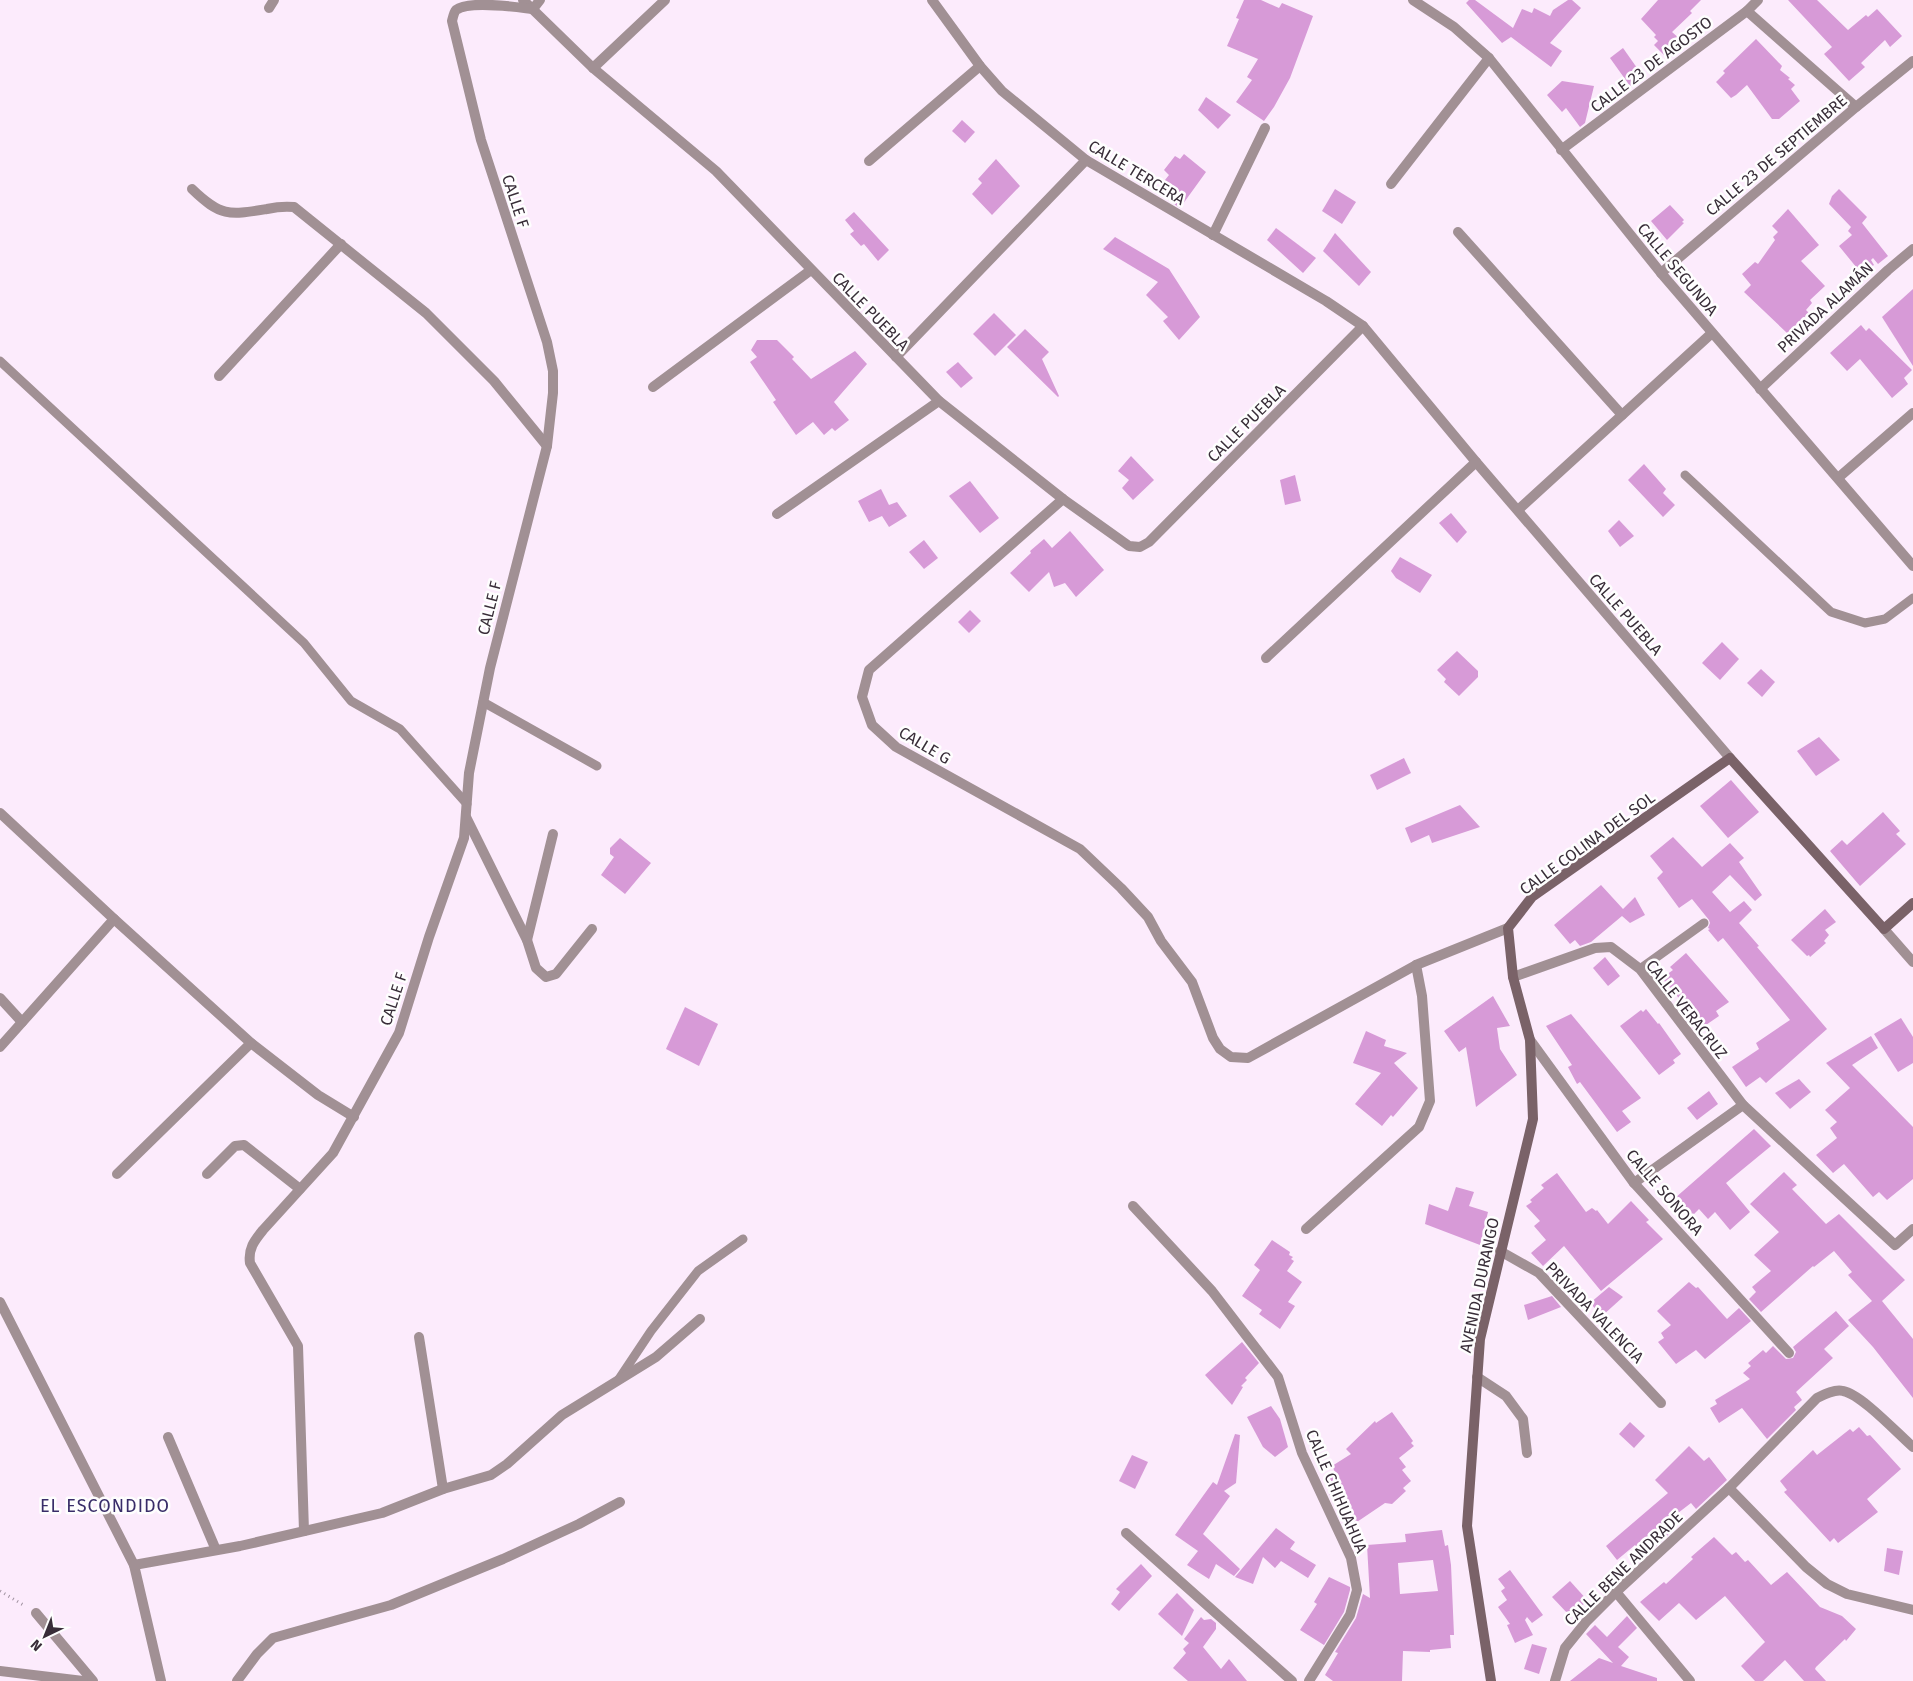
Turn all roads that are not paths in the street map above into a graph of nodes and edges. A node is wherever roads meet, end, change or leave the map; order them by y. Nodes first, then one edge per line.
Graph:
1 (523, 0) edge
2 (540, 0) edge
3 (665, 0) edge
4 (932, 0) edge
5 (1413, 0) edge
6 (1758, 0) edge
7 (533, 9) junction
8 (1748, 11) junction
9 (1489, 58) junction
10 (1913, 61) edge
11 (980, 66) junction
12 (593, 68) junction
13 (1856, 106) junction
14 (1265, 128) dead end
15 (1561, 150) junction
16 (1086, 160) junction
17 (868, 161) dead end
18 (1391, 184) dead end
19 (192, 189) dead end
20 (1458, 232) dead end
21 (1214, 235) junction
22 (341, 244) junction
23 (1913, 249) edge
24 (811, 270) junction
25 (1661, 273) junction
26 (1363, 326) junction
27 (1712, 333) junction
28 (896, 357) junction
29 (0, 361) edge
30 (219, 376) dead end
31 (653, 387) dead end
32 (1760, 389) junction
33 (939, 401) junction
34 (1913, 414) edge
35 (1622, 415) junction
36 (547, 446) junction
37 (1476, 462) junction
38 (1685, 475) dead end
39 (1838, 478) junction
40 (1063, 499) junction
41 (1518, 510) junction
42 (777, 514) dead end
43 (1913, 566) edge
44 (1913, 598) edge
45 (1266, 658) dead end
46 (483, 702) junction
47 (1730, 758) junction
48 (597, 766) dead end
49 (467, 804) junction
50 (0, 813) edge
51 (466, 817) junction
52 (553, 834) dead end
53 (1913, 903) edge
54 (114, 919) junction
55 (1704, 923) dead end
56 (1508, 928) junction
57 (592, 929) dead end
58 (1884, 929) junction
59 (527, 940) junction
60 (1913, 962) edge
61 (1416, 966) junction
62 (1640, 970) junction
63 (1513, 977) junction
64 (0, 998) edge
65 (22, 1022) junction
66 (1530, 1040) junction
67 (251, 1043) junction
68 (0, 1047) edge
69 (1248, 1058) joint
70 (1743, 1105) junction
71 (354, 1117) junction
72 (117, 1174) dead end
73 (207, 1174) dead end
74 (1634, 1183) junction
75 (300, 1189) junction
76 (1133, 1206) dead end
77 (1306, 1229) dead end
78 (1913, 1229) edge
79 (743, 1239) dead end
80 (1500, 1251) junction
81 (0, 1302) edge
82 (700, 1319) dead end
83 (419, 1338) dead end
84 (1788, 1353) dead end
85 (1477, 1377) junction
86 (617, 1381) junction
87 (1661, 1403) dead end
88 (168, 1437) dead end
89 (1913, 1448) edge
90 (1527, 1453) dead end
91 (1728, 1488) junction
92 (443, 1489) junction
93 (620, 1502) dead end
94 (304, 1531) junction
95 (1126, 1533) dead end
96 (216, 1550) junction
97 (134, 1565) junction
98 (1616, 1592) junction
99 (1913, 1610) edge
100 (36, 1613) road end
101 (0, 1671) edge
102 (83, 1681) edge
103 (93, 1681) edge
104 (162, 1681) edge
105 (237, 1681) edge
106 (1292, 1681) edge
107 (1309, 1681) edge
108 (1491, 1681) edge
109 (1555, 1681) edge
110 (1690, 1681) edge

1 - 7 street, CALLE PUEBLA
2 - 7 street
3 - 12 street
4 - 11 street, CALLE TERCERA
5 - 9 street, CALLE SEGUNDA
6 - 8 street, CALLE 23 DE AGOSTO
7 - 12 street, CALLE PUEBLA
7 - 36 street, CALLE F
8 - 13 street
8 - 15 street, CALLE 23 DE AGOSTO
9 - 15 street, CALLE SEGUNDA
9 - 18 street
10 - 13 street, CALLE 23 DE SEPTIEMBRE
11 - 16 street, CALLE TERCERA
11 - 17 street
12 - 24 street, CALLE PUEBLA
13 - 25 street, CALLE 23 DE SEPTIEMBRE
14 - 21 street
15 - 25 street, CALLE SEGUNDA
16 - 21 street, CALLE TERCERA
16 - 28 street
19 - 22 street
20 - 35 street
21 - 26 street, CALLE TERCERA
22 - 30 street
22 - 36 street
23 - 32 street, PRIVADA ALAMÁN
24 - 28 street, CALLE PUEBLA
24 - 31 street
25 - 27 street, CALLE SEGUNDA
26 - 37 street, CALLE PUEBLA
26 - 40 street, CALLE PUEBLA
27 - 32 street, CALLE SEGUNDA
27 - 35 street
28 - 33 street, CALLE PUEBLA
29 - 49 lane
32 - 39 street, CALLE SEGUNDA
33 - 40 street, CALLE PUEBLA
33 - 42 street
34 - 39 street
35 - 41 street
36 - 46 street, CALLE F
37 - 41 street, CALLE PUEBLA
37 - 45 street
38 - 44 lane
39 - 43 street, CALLE SEGUNDA
40 - 69 street, CALLE G
41 - 47 street, CALLE PUEBLA
46 - 48 lane
46 - 49 street, CALLE F
47 - 56 main road, CALLE COLINA DEL SOL
47 - 58 main road, CALLE PUEBLA
49 - 51 street, CALLE F
50 - 54 street
51 - 59 street
51 - 71 street, CALLE F
52 - 59 street
53 - 58 main road
54 - 65 street
54 - 67 street
55 - 62 lane
56 - 61 street, CALLE COLINA DEL SOL
56 - 63 main road, AVENIDA DURANGO
57 - 59 street
58 - 60 street, CALLE PUEBLA
61 - 69 street, CALLE COLINA DEL SOL
61 - 77 street
62 - 63 street, CALLE VERACRUZ
62 - 70 street, CALLE VERACRUZ
63 - 66 main road, AVENIDA DURANGO
64 - 65 street
65 - 68 street
66 - 74 street, CALLE SONORA
66 - 80 main road, AVENIDA DURANGO
67 - 71 street
67 - 72 street
70 - 74 street
70 - 78 street, CALLE VERACRUZ
71 - 75 street, CALLE F
73 - 75 street
74 - 84 street, CALLE SONORA
75 - 94 street, CALLE F
76 - 107 street, CALLE CHIHUAHUA
79 - 86 lane
80 - 85 main road, AVENIDA DURANGO
80 - 87 street, PRIVADA VALENCIA
81 - 97 street
82 - 86 street
83 - 92 street
85 - 90 street
85 - 108 main road, AVENIDA DURANGO
86 - 92 street
88 - 96 street
89 - 91 street, CALLE BENE ANDRADE
91 - 98 street, CALLE BENE ANDRADE
91 - 99 street
92 - 94 street
93 - 105 street
94 - 96 street
95 - 106 street
96 - 97 street
97 - 104 street
98 - 109 street, CALLE BENE ANDRADE
98 - 110 street
100 - 103 street
101 - 102 street

